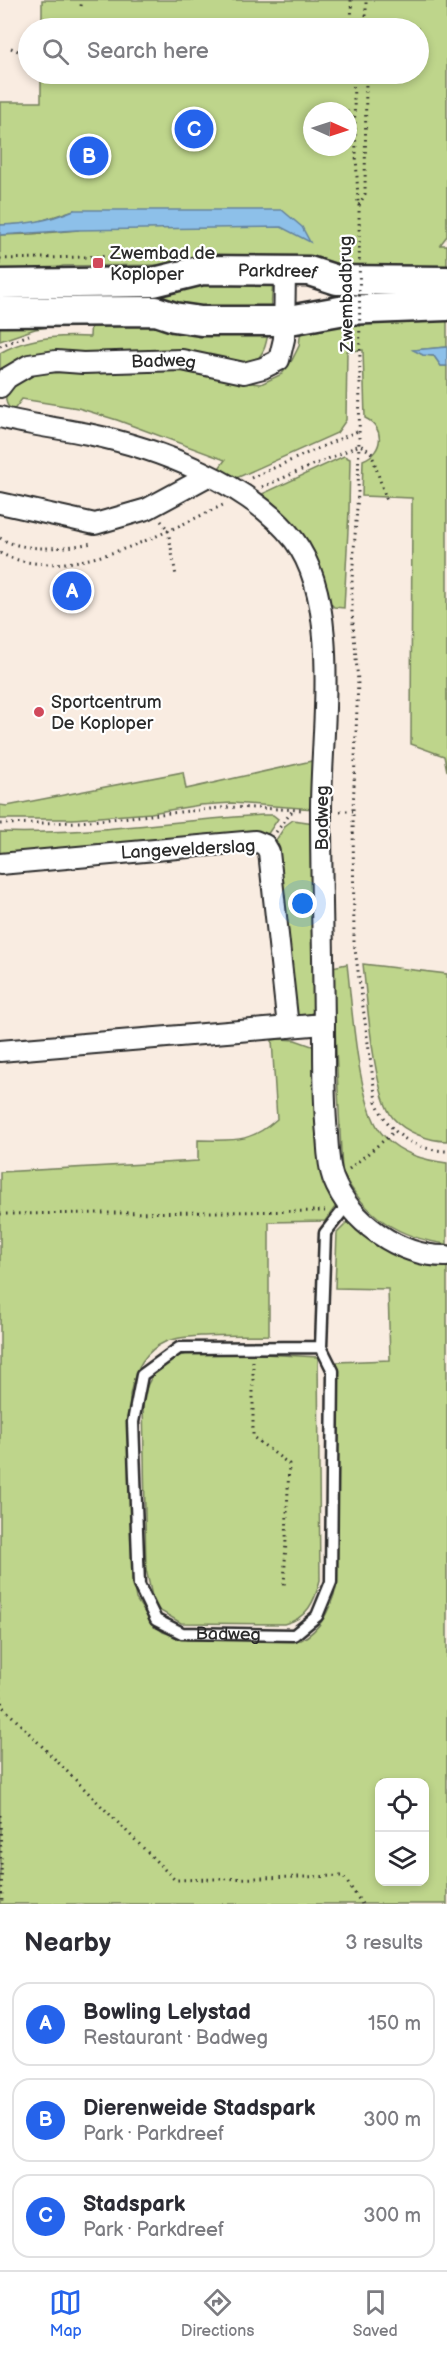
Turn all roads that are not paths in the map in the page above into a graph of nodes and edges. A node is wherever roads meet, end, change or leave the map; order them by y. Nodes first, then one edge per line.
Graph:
1 (285, 271) junction
2 (447, 281) edge
3 (0, 284) edge
4 (447, 306) edge
5 (0, 312) edge
6 (284, 321) junction
7 (0, 387) edge
8 (0, 417) edge
9 (208, 476) junction
10 (0, 503) edge
11 (0, 864) edge
12 (324, 1024) junction
13 (288, 1027) junction
14 (0, 1051) edge
15 (345, 1208) junction
16 (447, 1256) edge
17 (321, 1347) junction

1 - 2 street, Parkdreef
1 - 3 street, Parkdreef
1 - 6 street, Badweg
4 - 6 street
5 - 6 street
6 - 7 street, Badweg
8 - 9 street, Badweg
9 - 10 street
9 - 12 street, Badweg
11 - 13 street, Langevelderslag
12 - 13 street
12 - 15 street, Badweg
13 - 14 street
15 - 16 street, Badweg
15 - 17 lane, Badweg
17 - 17 lane, Badweg

